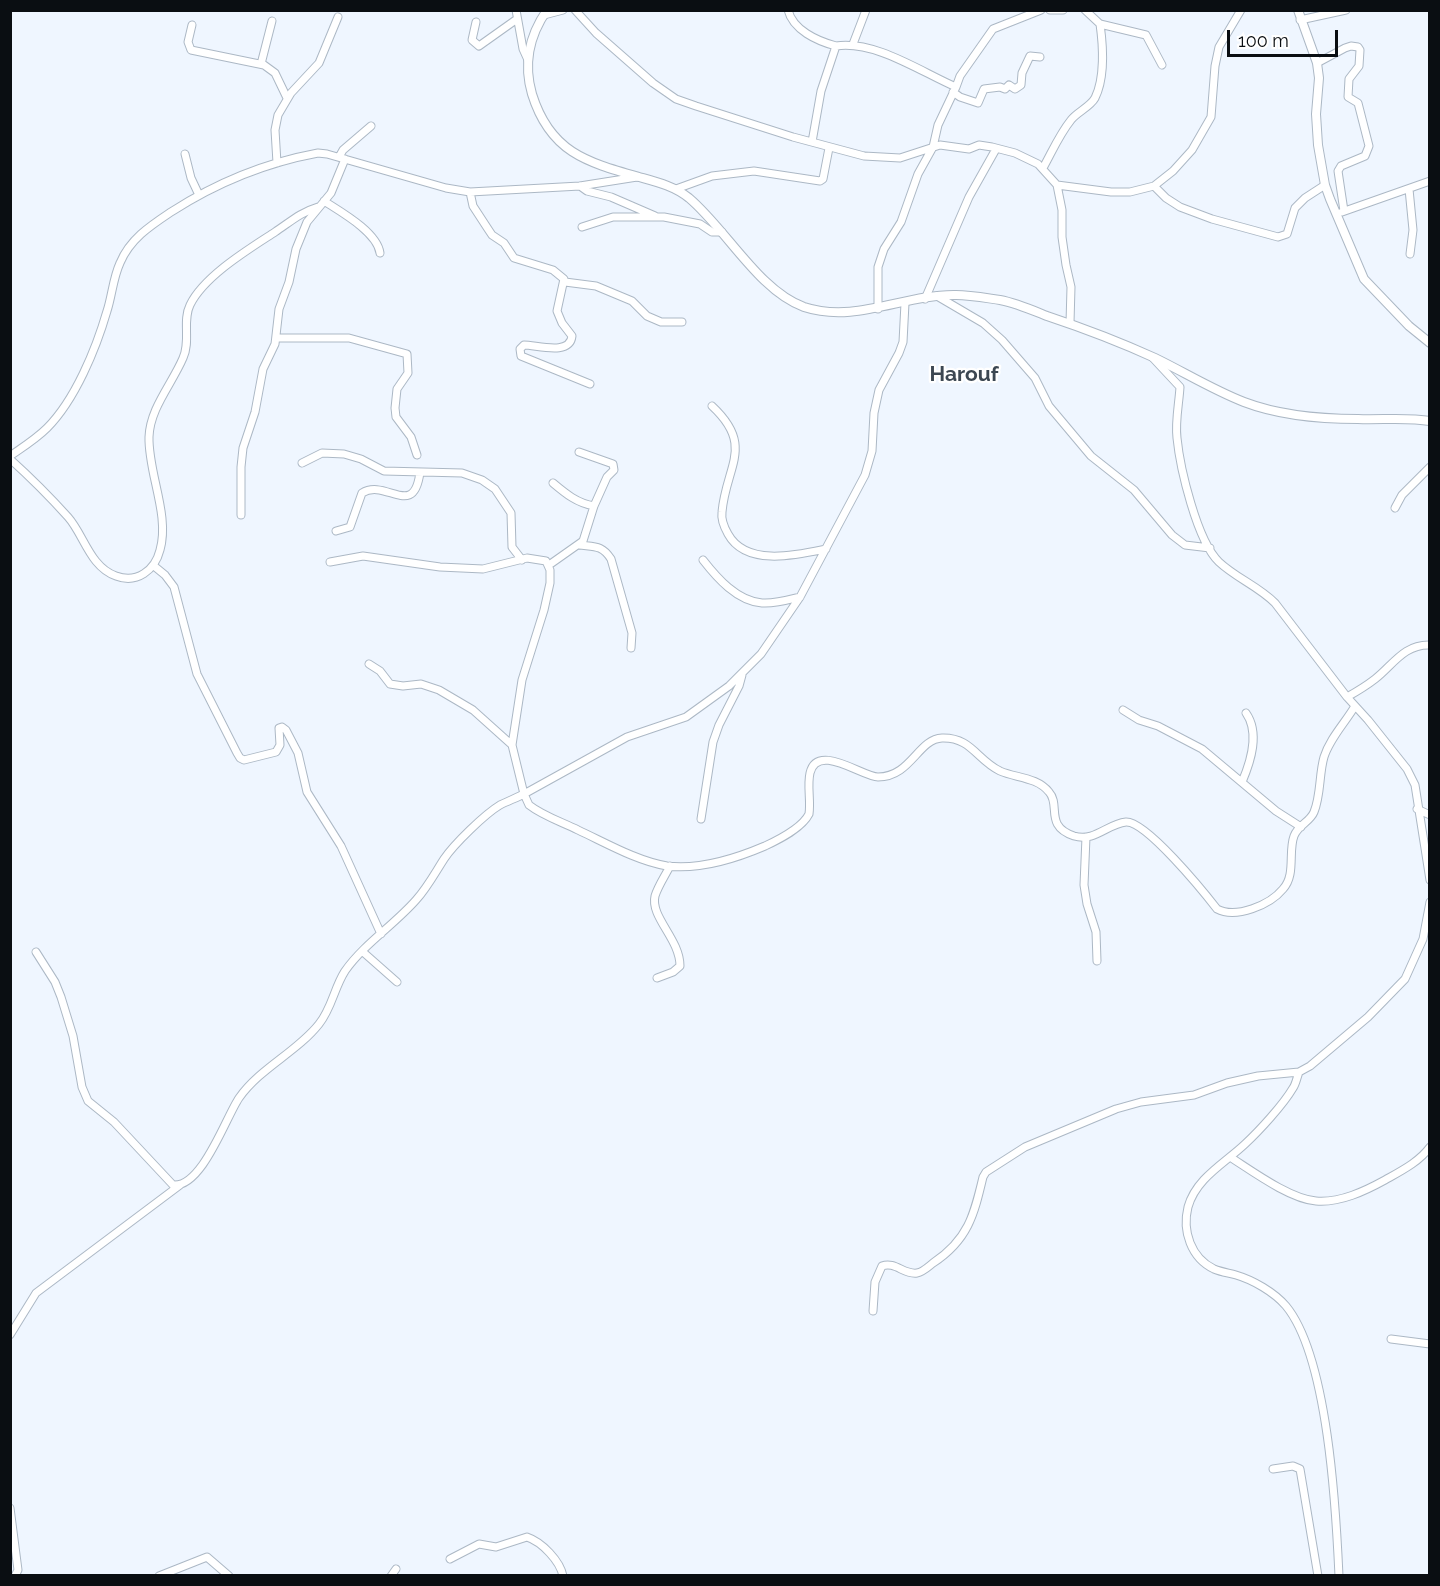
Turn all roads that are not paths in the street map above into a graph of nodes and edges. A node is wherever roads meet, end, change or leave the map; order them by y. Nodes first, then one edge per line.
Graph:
1 (516, 10) edge
2 (563, 10) edge
3 (575, 10) edge
4 (788, 10) edge
5 (866, 10) edge
6 (1041, 10) edge
7 (1050, 10) edge
8 (1063, 10) edge
9 (1085, 10) edge
10 (1241, 10) edge
11 (1298, 10) edge
12 (1346, 10) edge
13 (546, 13) edge
14 (338, 17) dead end
15 (517, 19) junction
16 (1300, 20) junction
17 (272, 21) dead end
18 (476, 22) dead end
19 (1100, 24) junction
20 (192, 25) dead end
21 (853, 44) junction
22 (836, 45) junction
23 (1040, 57) dead end
24 (528, 60) junction
25 (1317, 63) junction
26 (261, 64) junction
27 (1162, 64) dead end
28 (955, 90) junction
29 (287, 98) junction
30 (371, 126) dead end
31 (812, 142) junction
32 (933, 147) junction
33 (829, 148) junction
34 (996, 149) junction
35 (185, 154) dead end
36 (342, 158) junction
37 (277, 163) junction
38 (1043, 168) junction
39 (638, 176) junction
40 (1430, 181) edge
41 (1058, 185) junction
42 (1325, 185) junction
43 (580, 186) junction
44 (1154, 186) junction
45 (676, 189) junction
46 (1409, 189) junction
47 (470, 192) junction
48 (199, 195) junction
49 (324, 201) junction
50 (318, 207) junction
51 (1341, 212) junction
52 (657, 217) junction
53 (582, 227) dead end
54 (722, 232) junction
55 (380, 253) dead end
56 (1410, 254) dead end
57 (565, 282) junction
58 (938, 296) junction
59 (925, 299) junction
60 (904, 303) junction
61 (878, 309) junction
62 (682, 322) dead end
63 (1070, 323) junction
64 (276, 338) junction
65 (1430, 343) edge
66 (1152, 357) junction
67 (590, 384) dead end
68 (712, 406) dead end
69 (1428, 418) edge
70 (579, 452) dead end
71 (417, 455) dead end
72 (10, 457) edge
73 (302, 463) dead end
74 (1430, 467) edge
75 (420, 472) junction
76 (553, 483) dead end
77 (594, 506) junction
78 (1395, 508) dead end
79 (241, 515) dead end
80 (336, 531) dead end
81 (579, 545) junction
82 (1210, 548) junction
83 (826, 549) junction
84 (522, 560) junction
85 (703, 560) dead end
86 (330, 562) dead end
87 (549, 565) junction
88 (154, 566) junction
89 (800, 597) junction
90 (1430, 645) edge
91 (631, 648) dead end
92 (369, 664) dead end
93 (741, 675) junction
94 (1347, 697) junction
95 (1355, 706) junction
96 (1123, 710) dead end
97 (1246, 713) dead end
98 (512, 745) junction
99 (1242, 782) junction
100 (524, 794) junction
101 (1418, 809) junction
102 (1430, 814) edge
103 (701, 819) dead end
104 (1301, 827) junction
105 (1086, 837) junction
106 (669, 866) junction
107 (1430, 880) edge
108 (1430, 902) edge
109 (381, 934) junction
110 (36, 952) dead end
111 (363, 952) junction
112 (1097, 961) dead end
113 (657, 978) dead end
114 (397, 982) dead end
115 (1299, 1072) junction
116 (1430, 1147) edge
117 (1230, 1157) junction
118 (180, 1185) junction
119 (873, 1311) dead end
120 (10, 1335) edge
121 (1391, 1339) dead end
122 (1430, 1344) edge
123 (1273, 1468) dead end
124 (10, 1508) edge
125 (450, 1559) dead end
126 (396, 1569) dead end
127 (15, 1575) edge
128 (159, 1575) edge
129 (229, 1575) edge
130 (391, 1575) edge
131 (563, 1575) edge
132 (1318, 1575) edge
133 (1339, 1575) edge

1 - 15 street
2 - 13 street
3 - 31 street
4 - 22 street
5 - 21 street
6 - 28 street
7 - 8 street
9 - 19 street
10 - 44 street
11 - 16 street
12 - 16 street
13 - 24 street
14 - 29 street
15 - 18 street
15 - 24 street
16 - 25 street
17 - 26 street
19 - 27 street
19 - 38 street
20 - 26 street
21 - 22 street
21 - 28 street
22 - 31 street
23 - 28 street
24 - 39 street
25 - 42 street
25 - 51 street
26 - 29 street
28 - 32 street
29 - 37 street
30 - 36 street
31 - 33 street
32 - 33 street
32 - 34 street
32 - 61 street
33 - 45 street
34 - 38 street
34 - 59 street
35 - 48 street
36 - 37 street
36 - 47 street
36 - 49 street
37 - 48 street
38 - 41 street
39 - 43 street
39 - 45 street
40 - 46 street
41 - 44 street
41 - 63 street
42 - 44 street
42 - 51 street
43 - 47 street
43 - 52 street
45 - 54 street
46 - 51 street
46 - 56 street
47 - 57 street
48 - 72 street
49 - 50 street
49 - 55 street
50 - 64 street
50 - 88 street
51 - 65 street
52 - 53 street
52 - 54 street
54 - 61 street
57 - 62 street
57 - 67 street
58 - 59 street
58 - 63 street
58 - 82 street
59 - 60 street
60 - 61 street
60 - 83 street
63 - 66 street
64 - 71 street
64 - 79 street
66 - 69 street
66 - 82 street
68 - 83 street
70 - 77 street
72 - 88 street
73 - 75 street
74 - 78 street
75 - 80 street
75 - 84 street
76 - 77 street
77 - 81 street
81 - 87 street
81 - 91 street
82 - 94 street
83 - 89 street
84 - 86 street
84 - 87 street
85 - 89 street
87 - 98 street
88 - 109 street
89 - 93 street
90 - 94 street
92 - 98 street
93 - 100 street
93 - 103 street
94 - 95 street
95 - 101 street
95 - 104 street
96 - 99 street
97 - 99 street
98 - 100 street
99 - 104 street
100 - 106 street
100 - 109 street
101 - 102 street
101 - 107 street
104 - 105 street
105 - 106 street
105 - 112 street
106 - 113 street
108 - 115 street
109 - 111 street
110 - 118 street
111 - 114 street
111 - 118 street
115 - 117 street
115 - 119 street
116 - 117 street
117 - 133 street
118 - 120 street
121 - 122 street
123 - 132 street
124 - 127 street
125 - 131 street
126 - 130 street
128 - 129 street

